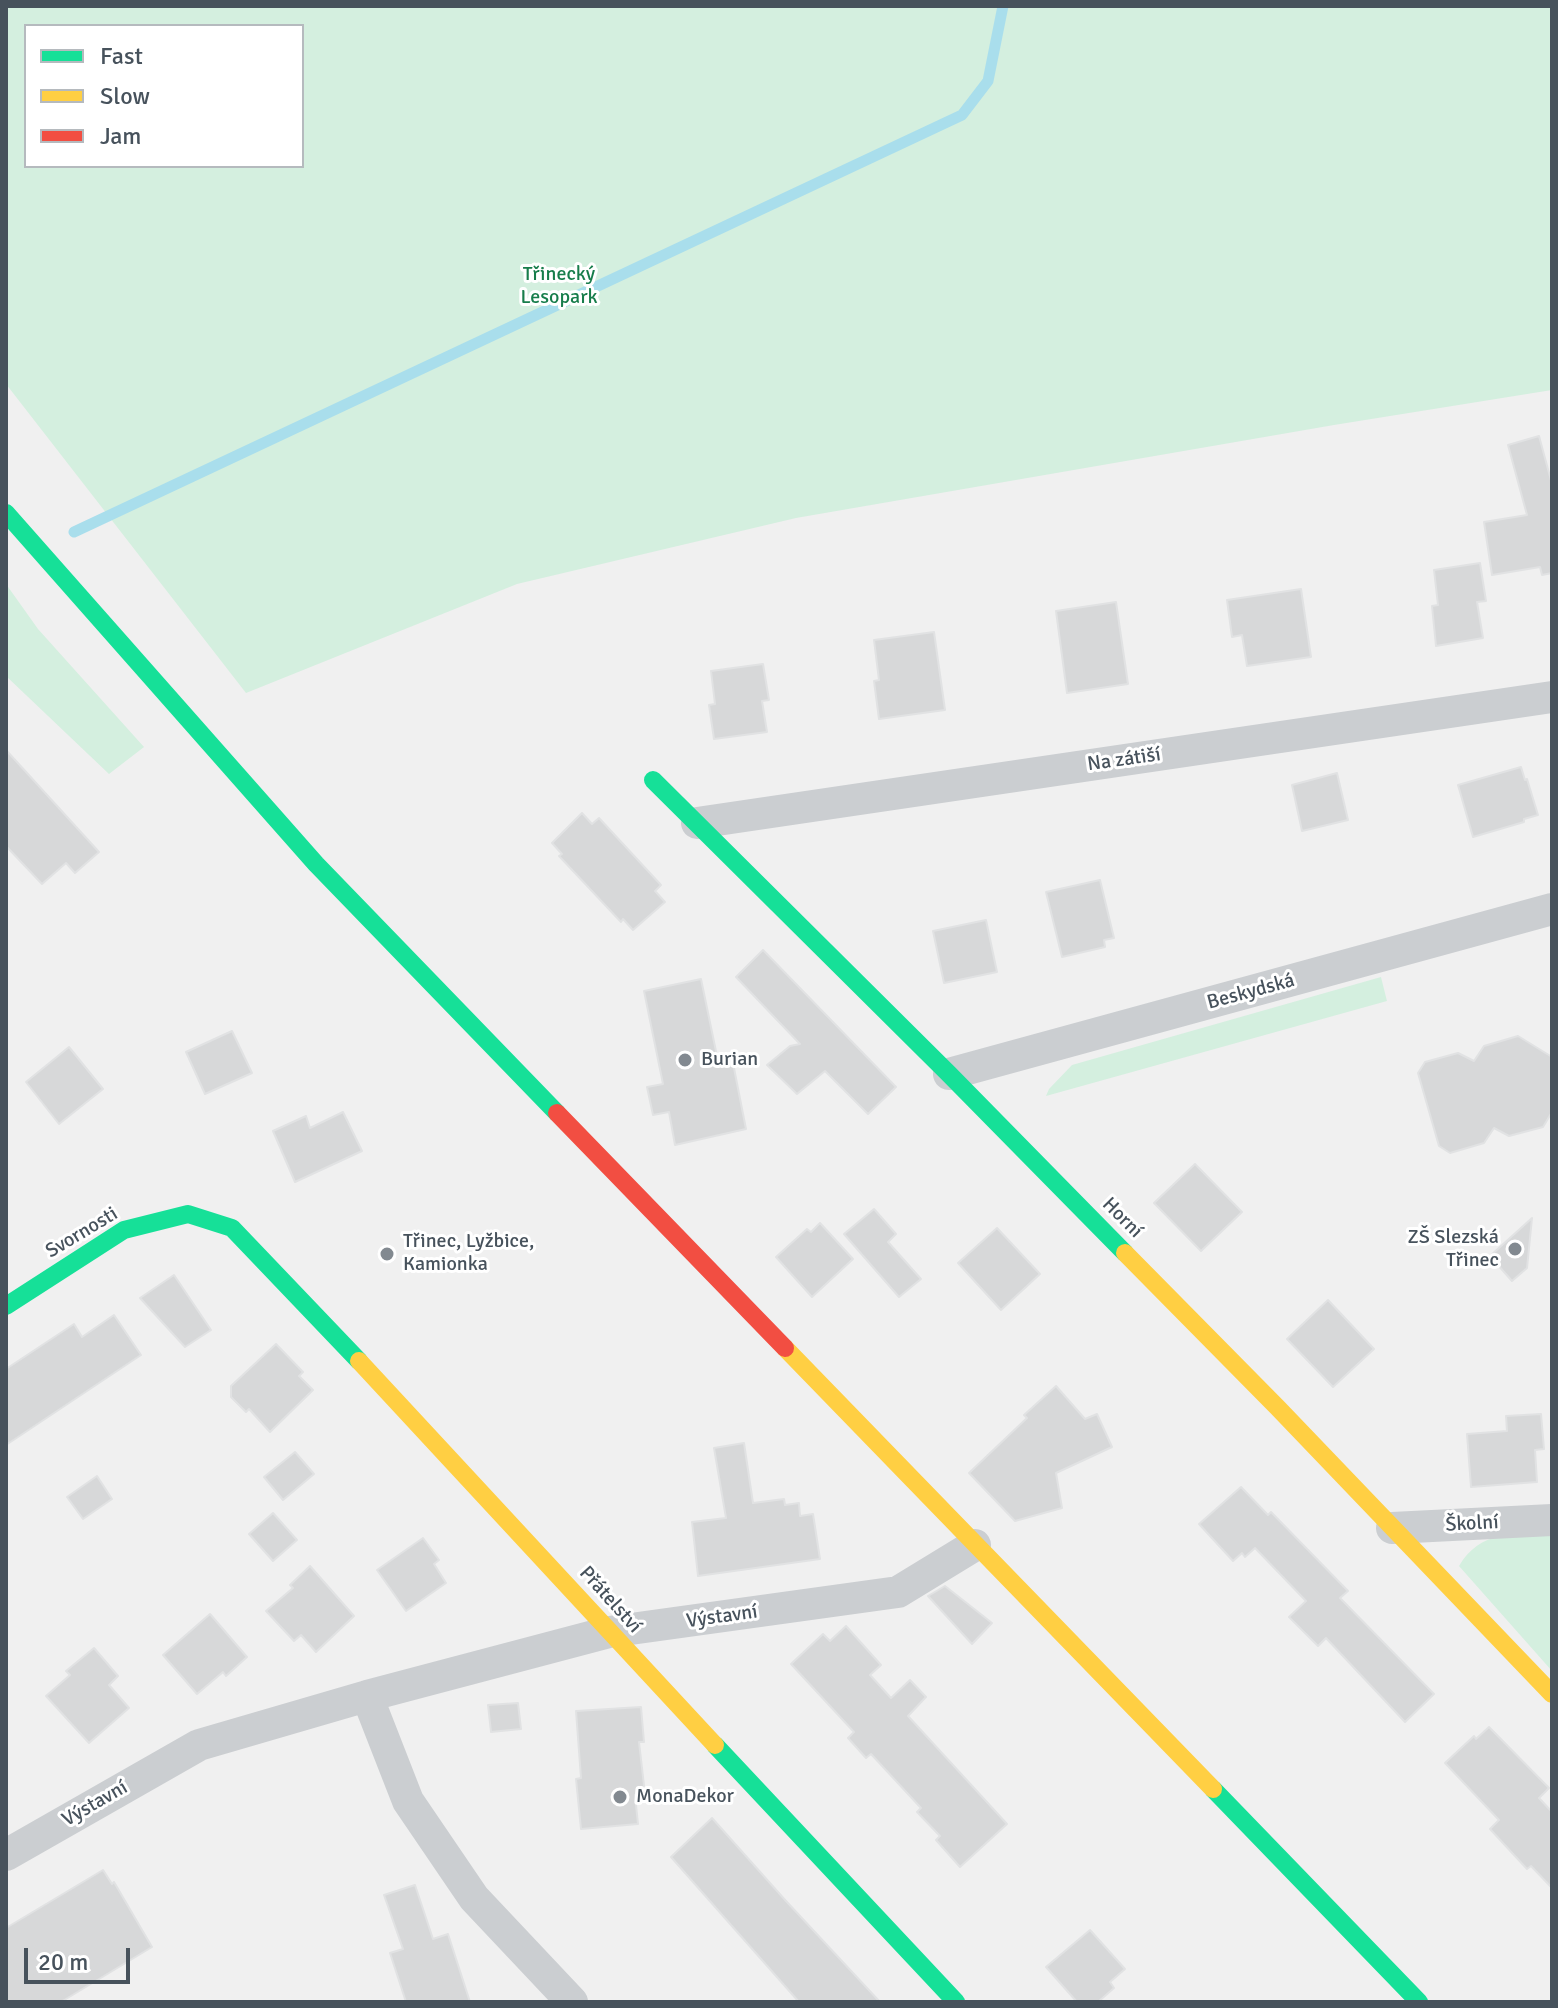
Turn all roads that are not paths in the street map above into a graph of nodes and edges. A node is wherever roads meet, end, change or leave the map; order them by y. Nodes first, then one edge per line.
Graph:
1 (6, 513) edge
2 (1552, 697) edge
3 (653, 780) dead end
4 (697, 823) junction
5 (1552, 909) edge
6 (949, 1074) junction
7 (232, 1228) joint
8 (6, 1306) edge
9 (1552, 1520) edge
10 (1392, 1528) junction
11 (975, 1545) junction
12 (609, 1632) junction
13 (1552, 1694) edge
14 (367, 1696) junction
15 (6, 1855) edge
16 (572, 2002) edge
17 (956, 2002) edge
18 (1419, 2002) edge

1 - 11 street
2 - 4 street, Na zátiší
3 - 4 street, Horní
4 - 6 street, Horní
5 - 6 street, Beskydská
6 - 10 street, Horní
7 - 8 street, Svornosti
7 - 12 street, Přátelství
9 - 10 street, Školní
10 - 13 street, Horní
11 - 12 street, Výstavní
11 - 18 street
12 - 14 street, Výstavní
12 - 17 street, Přátelství
14 - 15 street, Výstavní
14 - 16 street

